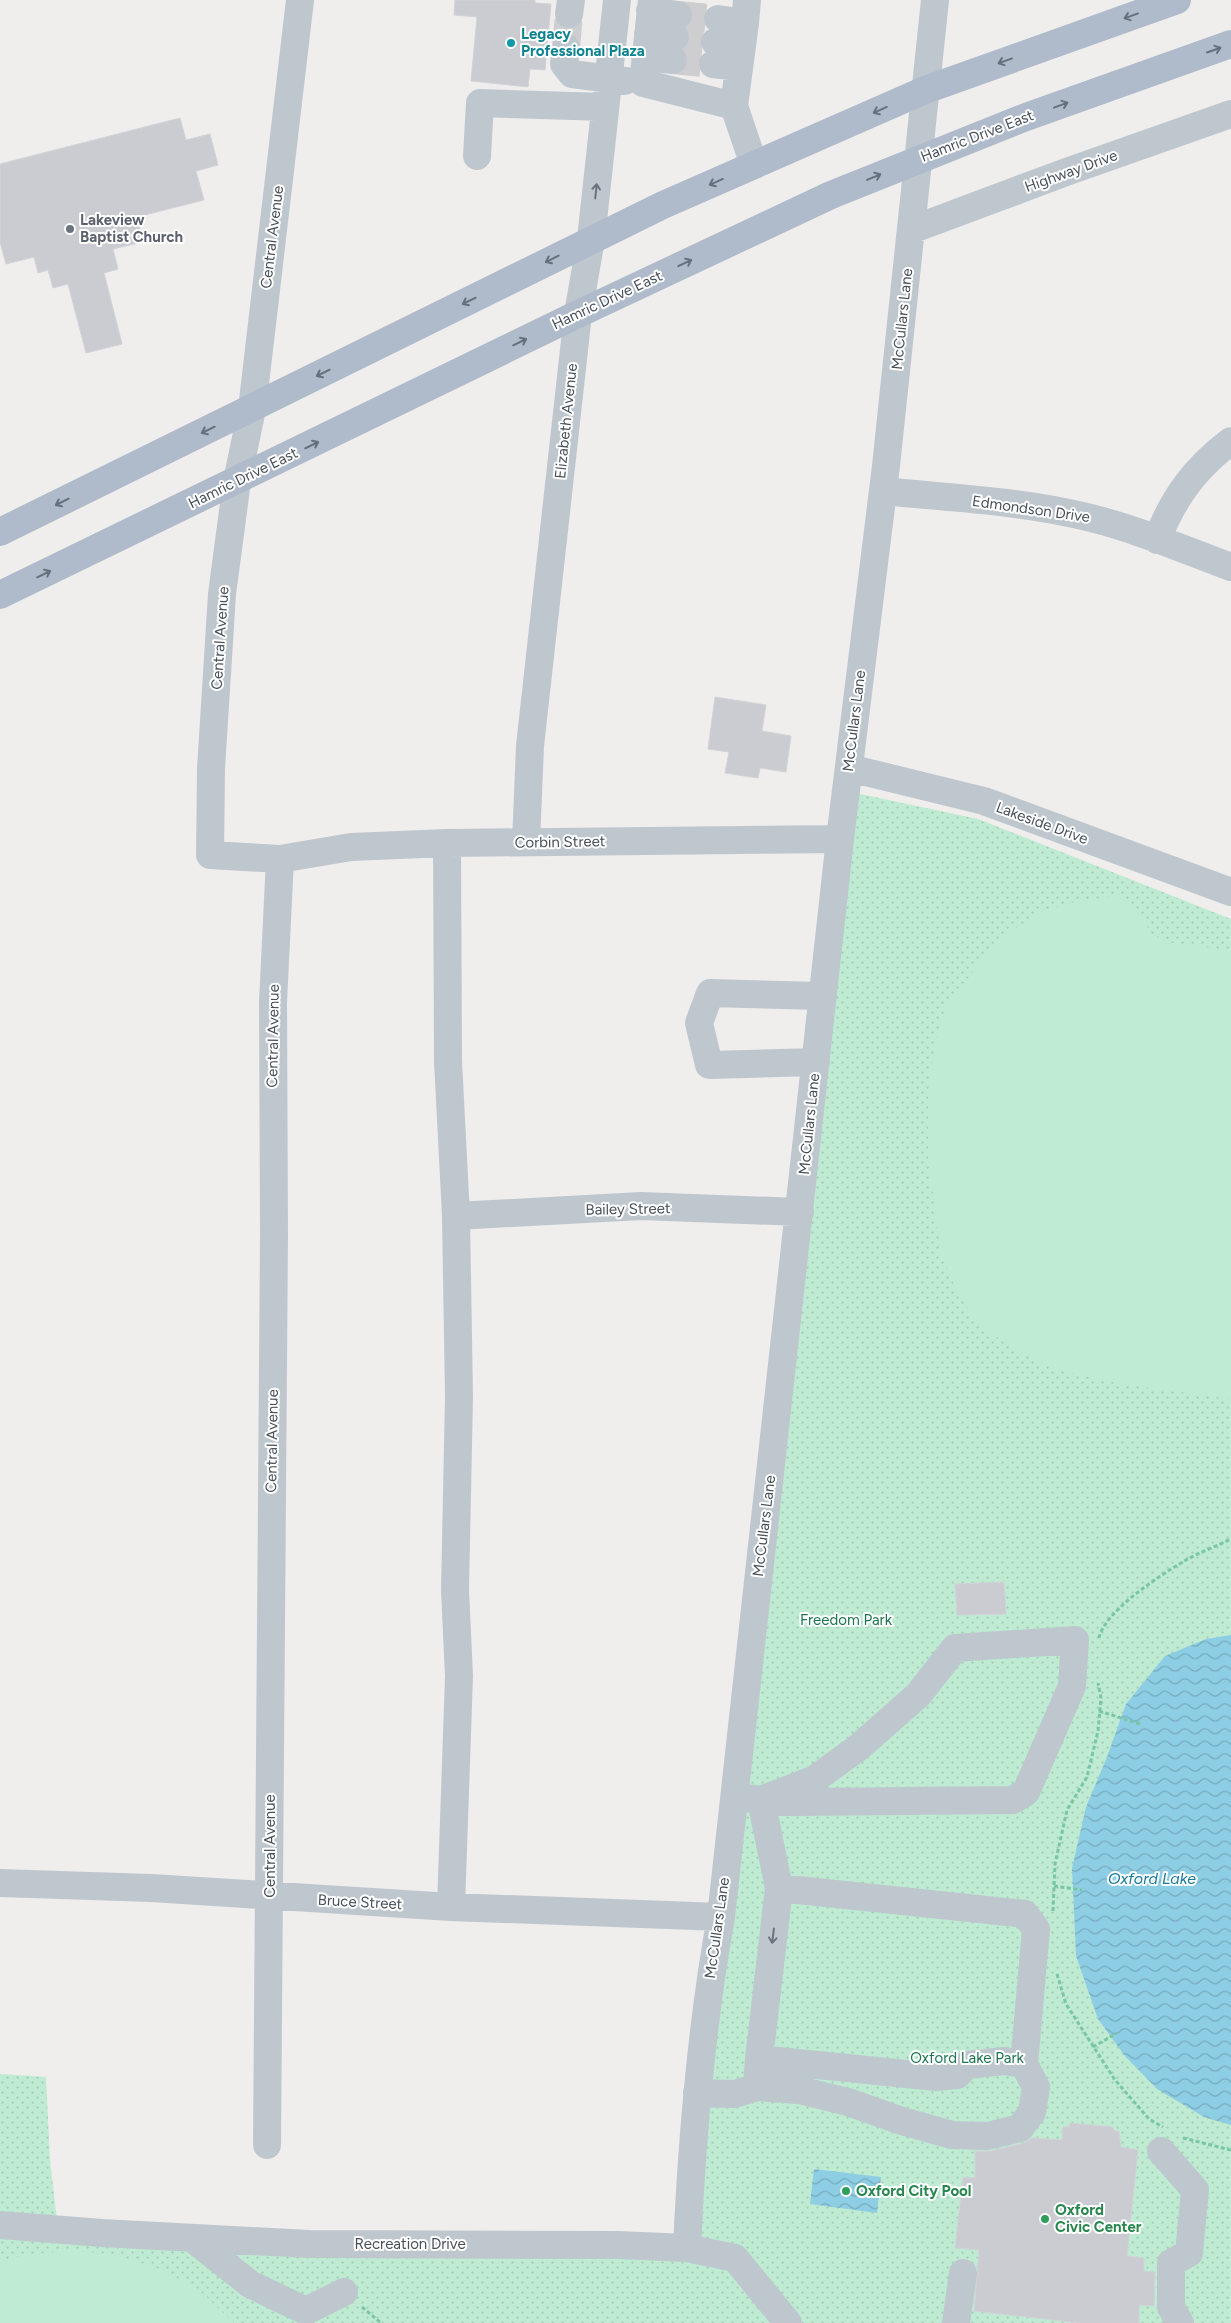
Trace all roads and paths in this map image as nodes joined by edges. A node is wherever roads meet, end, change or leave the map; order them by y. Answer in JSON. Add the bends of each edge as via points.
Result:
{"nodes":[{"id":1,"x":300,"y":0,"type":"edge"},
{"id":2,"x":617,"y":0,"type":"edge"},
{"id":3,"x":935,"y":0,"type":"edge"},
{"id":4,"x":1177,"y":0,"type":"edge"},
{"id":5,"x":648,"y":37,"type":"edge"},
{"id":6,"x":731,"y":37,"type":"edge"},
{"id":7,"x":1231,"y":44,"type":"edge"},
{"id":8,"x":566,"y":48,"type":"tunnel mouth"},
{"id":9,"x":608,"y":79,"type":"junction"},
{"id":10,"x":925,"y":90,"type":"junction"},
{"id":11,"x":734,"y":106,"type":"junction"},
{"id":12,"x":606,"y":107,"type":"junction"},
{"id":13,"x":1231,"y":114,"type":"edge"},
{"id":14,"x":477,"y":156,"type":"dead end"},
{"id":15,"x":917,"y":159,"type":"junction"},
{"id":16,"x":754,"y":166,"type":"junction"},
{"id":17,"x":911,"y":230,"type":"junction"},
{"id":18,"x":591,"y":239,"type":"junction"},
{"id":19,"x":578,"y":314,"type":"junction"},
{"id":20,"x":252,"y":409,"type":"junction"},
{"id":21,"x":1231,"y":441,"type":"edge"},
{"id":22,"x":236,"y":482,"type":"junction"},
{"id":23,"x":883,"y":491,"type":"junction"},
{"id":24,"x":0,"y":532,"type":"edge"},
{"id":25,"x":1157,"y":540,"type":"junction"},
{"id":26,"x":1231,"y":567,"type":"edge"},
{"id":27,"x":0,"y":595,"type":"edge"},
{"id":28,"x":849,"y":768,"type":"junction"},
{"id":29,"x":840,"y":840,"type":"junction"},
{"id":30,"x":526,"y":842,"type":"junction"},
{"id":31,"x":448,"y":843,"type":"junction"},
{"id":32,"x":280,"y":859,"type":"junction"},
{"id":33,"x":1231,"y":892,"type":"edge"},
{"id":34,"x":823,"y":996,"type":"junction"},
{"id":35,"x":816,"y":1062,"type":"junction"},
{"id":36,"x":800,"y":1212,"type":"junction"},
{"id":37,"x":456,"y":1216,"type":"junction"},
{"id":38,"x":1231,"y":1540,"type":"edge"},
{"id":39,"x":1098,"y":1642,"type":"dead end"},
{"id":40,"x":1097,"y":1681,"type":"dead end"},
{"id":41,"x":1100,"y":1711,"type":"junction"},
{"id":42,"x":1140,"y":1724,"type":"dead end"},
{"id":43,"x":733,"y":1797,"type":"junction"},
{"id":44,"x":761,"y":1800,"type":"junction"},
{"id":45,"x":0,"y":1883,"type":"edge"},
{"id":46,"x":1054,"y":1886,"type":"junction"},
{"id":47,"x":779,"y":1888,"type":"junction"},
{"id":48,"x":1082,"y":1890,"type":"dead end"},
{"id":49,"x":270,"y":1896,"type":"junction"},
{"id":50,"x":451,"y":1907,"type":"junction"},
{"id":51,"x":721,"y":1918,"type":"junction"},
{"id":52,"x":1053,"y":1921,"type":"dead end"},
{"id":53,"x":1055,"y":1965,"type":"dead end"},
{"id":54,"x":1117,"y":2032,"type":"dead end"},
{"id":55,"x":1093,"y":2047,"type":"junction"},
{"id":56,"x":760,"y":2059,"type":"junction"},
{"id":57,"x":1024,"y":2064,"type":"junction"},
{"id":58,"x":757,"y":2087,"type":"junction"},
{"id":59,"x":698,"y":2093,"type":"junction"},
{"id":60,"x":1169,"y":2138,"type":"junction"},
{"id":61,"x":267,"y":2144,"type":"dead end"},
{"id":62,"x":1231,"y":2150,"type":"edge"},
{"id":63,"x":0,"y":2225,"type":"edge"},
{"id":64,"x":192,"y":2238,"type":"junction"},
{"id":65,"x":687,"y":2248,"type":"junction"},
{"id":66,"x":963,"y":2273,"type":"dead end"},
{"id":67,"x":344,"y":2292,"type":"dead end"},
{"id":68,"x":788,"y":2323,"type":"edge"},
{"id":69,"x":956,"y":2323,"type":"edge"},
{"id":70,"x":1180,"y":2323,"type":"edge"}],
"edges":[{"from":1,"to":20,"type":"street","name":"Central Avenue"},
{"from":2,"to":9,"type":"street","name":"Elizabeth Avenue"},
{"from":3,"to":10,"type":"street","name":"McCullars Lane"},
{"from":4,"to":10,"type":"main road","one_way":true},
{"from":5,"to":5,"type":"street","via":[[675,37]]},
{"from":5,"to":9,"type":"street"},
{"from":5,"to":11,"type":"street"},
{"from":6,"to":11,"type":"street"},
{"from":15,"to":7,"type":"main road","name":"Hamric Drive East","one_way":true},
{"from":8,"to":9,"type":"street","via":[[564,64],[572,74]]},
{"from":9,"to":12,"type":"street","name":"Elizabeth Avenue"},
{"from":10,"to":15,"type":"street","name":"McCullars Lane"},
{"from":10,"to":16,"type":"main road","one_way":true},
{"from":11,"to":16,"type":"street"},
{"from":12,"to":14,"type":"street","via":[[480,103]]},
{"from":18,"to":12,"type":"street","name":"Elizabeth Avenue","one_way":true},
{"from":13,"to":17,"type":"street","name":"Highway Drive"},
{"from":15,"to":17,"type":"street","name":"McCullars Lane"},
{"from":19,"to":15,"type":"main road","name":"Hamric Drive East","one_way":true,"via":[[831,195]]},
{"from":16,"to":18,"type":"main road","one_way":true},
{"from":17,"to":23,"type":"street","name":"McCullars Lane"},
{"from":18,"to":19,"type":"street","name":"Elizabeth Avenue"},
{"from":18,"to":20,"type":"main road","one_way":true},
{"from":22,"to":19,"type":"main road","name":"Hamric Drive East","one_way":true},
{"from":19,"to":30,"type":"street","name":"Elizabeth Avenue","via":[[530,746]]},
{"from":20,"to":22,"type":"street","name":"Central Avenue"},
{"from":20,"to":24,"type":"main road","one_way":true},
{"from":21,"to":25,"type":"street","via":[[1188,480],[1175,499]]},
{"from":27,"to":22,"type":"main road","name":"Hamric Drive East","one_way":true},
{"from":22,"to":32,"type":"street","name":"Central Avenue","via":[[222,594],[210,769],[210,855]]},
{"from":23,"to":25,"type":"street","name":"Edmondson Drive","via":[[1065,512]]},
{"from":23,"to":28,"type":"street","name":"McCullars Lane"},
{"from":25,"to":26,"type":"street","name":"Edmondson Drive"},
{"from":28,"to":29,"type":"street","name":"McCullars Lane"},
{"from":28,"to":33,"type":"street","name":"Lakeside Drive","via":[[984,801]]},
{"from":29,"to":30,"type":"street","name":"Corbin Street"},
{"from":29,"to":34,"type":"street","name":"McCullars Lane"},
{"from":30,"to":31,"type":"street","name":"Corbin Street"},
{"from":31,"to":32,"type":"street","name":"Corbin Street","via":[[351,847]]},
{"from":31,"to":37,"type":"street","via":[[448,1061]]},
{"from":32,"to":49,"type":"street","name":"Central Avenue","via":[[273,1002]]},
{"from":34,"to":35,"type":"street","name":"McCullars Lane"},
{"from":34,"to":35,"type":"street","via":[[710,993],[699,1023],[709,1065]]},
{"from":35,"to":36,"type":"street","name":"McCullars Lane"},
{"from":36,"to":37,"type":"street","name":"Bailey Street","via":[[640,1206]]},
{"from":36,"to":43,"type":"street","name":"McCullars Lane"},
{"from":37,"to":50,"type":"street","via":[[455,1590],[459,1676]]},
{"from":38,"to":39,"type":"path","via":[[1183,1562],[1149,1584],[1110,1619]]},
{"from":40,"to":41,"type":"path"},
{"from":41,"to":42,"type":"path"},
{"from":41,"to":46,"type":"path","via":[[1087,1777],[1067,1810],[1055,1864]]},
{"from":43,"to":44,"type":"street"},
{"from":43,"to":51,"type":"street","name":"McCullars Lane"},
{"from":44,"to":44,"type":"street","via":[[1013,1800],[1026,1792],[1072,1686],[1075,1640],[955,1648],[918,1695],[858,1747],[815,1779]]},
{"from":44,"to":47,"type":"street"},
{"from":45,"to":49,"type":"street","name":"Bruce Street"},
{"from":46,"to":48,"type":"path"},
{"from":46,"to":52,"type":"path"},
{"from":47,"to":56,"type":"street","one_way":true},
{"from":47,"to":57,"type":"street","via":[[1025,1914],[1036,1929]]},
{"from":49,"to":50,"type":"street","name":"Bruce Street"},
{"from":49,"to":61,"type":"street","name":"Central Avenue"},
{"from":50,"to":51,"type":"street","name":"Bruce Street"},
{"from":51,"to":59,"type":"street","name":"McCullars Lane","via":[[710,1978]]},
{"from":53,"to":55,"type":"path","via":[[1066,2004]]},
{"from":54,"to":55,"type":"path"},
{"from":55,"to":60,"type":"path","via":[[1115,2080]]},
{"from":56,"to":57,"type":"street","via":[[936,2077],[957,2075],[967,2065],[1004,2061]]},
{"from":56,"to":58,"type":"street"},
{"from":57,"to":58,"type":"street","via":[[1036,2087],[1032,2112],[1020,2128],[986,2136],[952,2135],[848,2102],[799,2090]]},
{"from":58,"to":59,"type":"street","via":[[734,2094]]},
{"from":59,"to":65,"type":"street","name":"McCullars Lane"},
{"from":60,"to":62,"type":"path"},
{"from":60,"to":70,"type":"street","via":[[1195,2190],[1190,2254],[1171,2263],[1171,2307]]},
{"from":63,"to":64,"type":"street","name":"Recreation Drive"},
{"from":64,"to":65,"type":"street","name":"Recreation Drive","via":[[309,2244]]},
{"from":64,"to":67,"type":"street","via":[[250,2284],[306,2311]]},
{"from":65,"to":68,"type":"street","name":"Recreation Drive","via":[[734,2258]]},
{"from":66,"to":69,"type":"street"}]}
